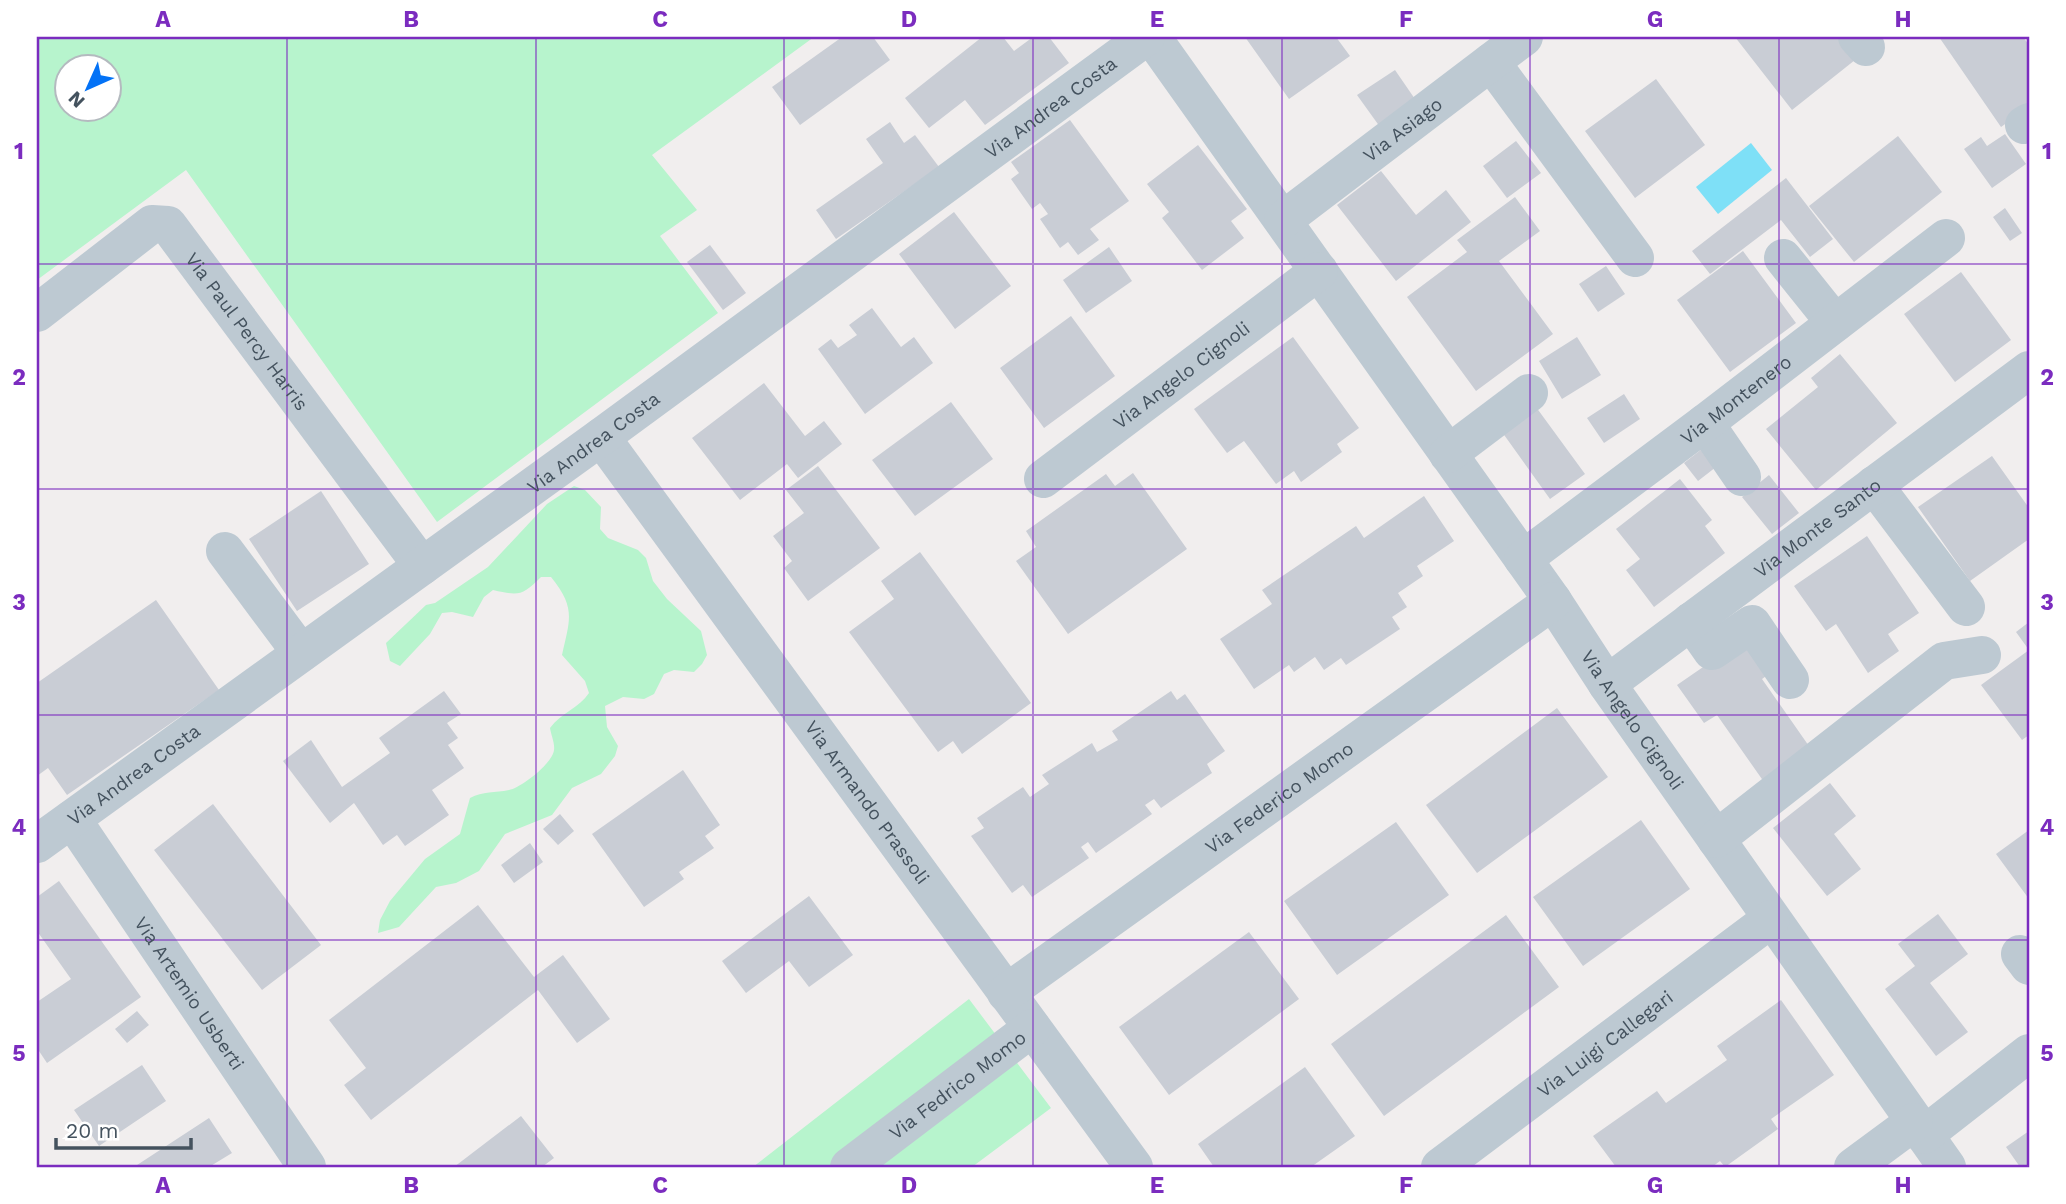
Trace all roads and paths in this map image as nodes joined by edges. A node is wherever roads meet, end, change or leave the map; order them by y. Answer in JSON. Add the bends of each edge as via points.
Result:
{"nodes":[{"id":1,"x":1146,"y":37,"type":"edge"},
{"id":2,"x":1153,"y":37,"type":"edge"},
{"id":3,"x":1524,"y":37,"type":"edge"},
{"id":4,"x":1491,"y":62,"type":"junction"},
{"id":5,"x":1283,"y":220,"type":"junction"},
{"id":6,"x":1946,"y":238,"type":"dead end"},
{"id":7,"x":1635,"y":258,"type":"dead end"},
{"id":8,"x":1783,"y":258,"type":"dead end"},
{"id":9,"x":1319,"y":271,"type":"junction"},
{"id":10,"x":37,"y":313,"type":"edge"},
{"id":11,"x":1835,"y":323,"type":"junction"},
{"id":12,"x":2024,"y":387,"type":"edge"},
{"id":13,"x":1528,"y":393,"type":"dead end"},
{"id":14,"x":1705,"y":423,"type":"junction"},
{"id":15,"x":601,"y":437,"type":"junction"},
{"id":16,"x":1448,"y":454,"type":"junction"},
{"id":17,"x":1742,"y":477,"type":"dead end"},
{"id":18,"x":1044,"y":480,"type":"dead end"},
{"id":19,"x":1874,"y":485,"type":"junction"},
{"id":20,"x":225,"y":551,"type":"dead end"},
{"id":21,"x":1523,"y":559,"type":"junction"},
{"id":22,"x":422,"y":566,"type":"junction"},
{"id":23,"x":1553,"y":601,"type":"junction"},
{"id":24,"x":1966,"y":607,"type":"dead end"},
{"id":25,"x":1691,"y":621,"type":"junction"},
{"id":26,"x":301,"y":653,"type":"junction"},
{"id":27,"x":1982,"y":655,"type":"dead end"},
{"id":28,"x":1790,"y":680,"type":"dead end"},
{"id":29,"x":1607,"y":684,"type":"junction"},
{"id":30,"x":72,"y":819,"type":"junction"},
{"id":31,"x":1716,"y":839,"type":"junction"},
{"id":32,"x":37,"y":844,"type":"edge"},
{"id":33,"x":1771,"y":919,"type":"junction"},
{"id":34,"x":1006,"y":993,"type":"junction"},
{"id":35,"x":1032,"y":1028,"type":"junction"},
{"id":36,"x":2029,"y":1053,"type":"edge"},
{"id":37,"x":1919,"y":1128,"type":"junction"},
{"id":38,"x":307,"y":1167,"type":"edge"},
{"id":39,"x":849,"y":1167,"type":"edge"},
{"id":40,"x":1134,"y":1167,"type":"edge"},
{"id":41,"x":1440,"y":1167,"type":"edge"},
{"id":42,"x":1853,"y":1167,"type":"edge"},
{"id":43,"x":1947,"y":1167,"type":"edge"}],
"edges":[{"from":1,"to":15,"type":"street","name":"Via Andrea Costa"},
{"from":2,"to":5,"type":"street","name":"Via Angelo Cignoli"},
{"from":3,"to":4,"type":"street","name":"Via Asiago"},
{"from":4,"to":5,"type":"street","name":"Via Asiago"},
{"from":4,"to":7,"type":"street"},
{"from":5,"to":9,"type":"street","name":"Via Angelo Cignoli"},
{"from":6,"to":11,"type":"street","name":"Via Montenero"},
{"from":8,"to":11,"type":"street"},
{"from":9,"to":16,"type":"street","name":"Via Angelo Cignoli"},
{"from":9,"to":18,"type":"street","name":"Via Angelo Cignoli"},
{"from":10,"to":22,"type":"street","name":"Via Paul Percy Harris","via":[[152,224],[168,225]]},
{"from":11,"to":14,"type":"street","name":"Via Montenero"},
{"from":12,"to":19,"type":"street","name":"Via Monte Santo"},
{"from":13,"to":16,"type":"street"},
{"from":14,"to":17,"type":"street"},
{"from":14,"to":21,"type":"street","name":"Via Montenero"},
{"from":15,"to":22,"type":"street","name":"Via Andrea Costa"},
{"from":15,"to":34,"type":"street","name":"Via Armando Prassoli"},
{"from":16,"to":21,"type":"street","name":"Via Angelo Cignoli"},
{"from":19,"to":24,"type":"street"},
{"from":19,"to":25,"type":"street","name":"Via Monte Santo"},
{"from":20,"to":26,"type":"street"},
{"from":21,"to":23,"type":"street","name":"Via Angelo Cignoli"},
{"from":22,"to":26,"type":"street","name":"Via Andrea Costa"},
{"from":23,"to":29,"type":"street","name":"Via Angelo Cignoli"},
{"from":23,"to":34,"type":"street","name":"Via Federico Momo"},
{"from":25,"to":28,"type":"street","via":[[1712,651],[1752,624]]},
{"from":25,"to":29,"type":"street","name":"Via Monte Santo"},
{"from":26,"to":30,"type":"street","name":"Via Andrea Costa"},
{"from":27,"to":31,"type":"street","via":[[1944,661]]},
{"from":29,"to":31,"type":"street","name":"Via Angelo Cignoli"},
{"from":30,"to":32,"type":"street","name":"Via Andrea Costa"},
{"from":30,"to":38,"type":"street","name":"Via Artemio Usberti"},
{"from":31,"to":33,"type":"street","name":"Via Angelo Cignoli"},
{"from":33,"to":37,"type":"street","name":"Via Angelo Cignoli"},
{"from":33,"to":41,"type":"street","name":"Via Luigi Callegari"},
{"from":34,"to":35,"type":"street","name":"Via Armando Prassoli"},
{"from":35,"to":39,"type":"street","name":"Via Fedrico Momo"},
{"from":35,"to":40,"type":"street","name":"Via Armando Prassoli"},
{"from":36,"to":37,"type":"street"},
{"from":37,"to":42,"type":"street"},
{"from":37,"to":43,"type":"street","name":"Via Angelo Cignoli"}]}
